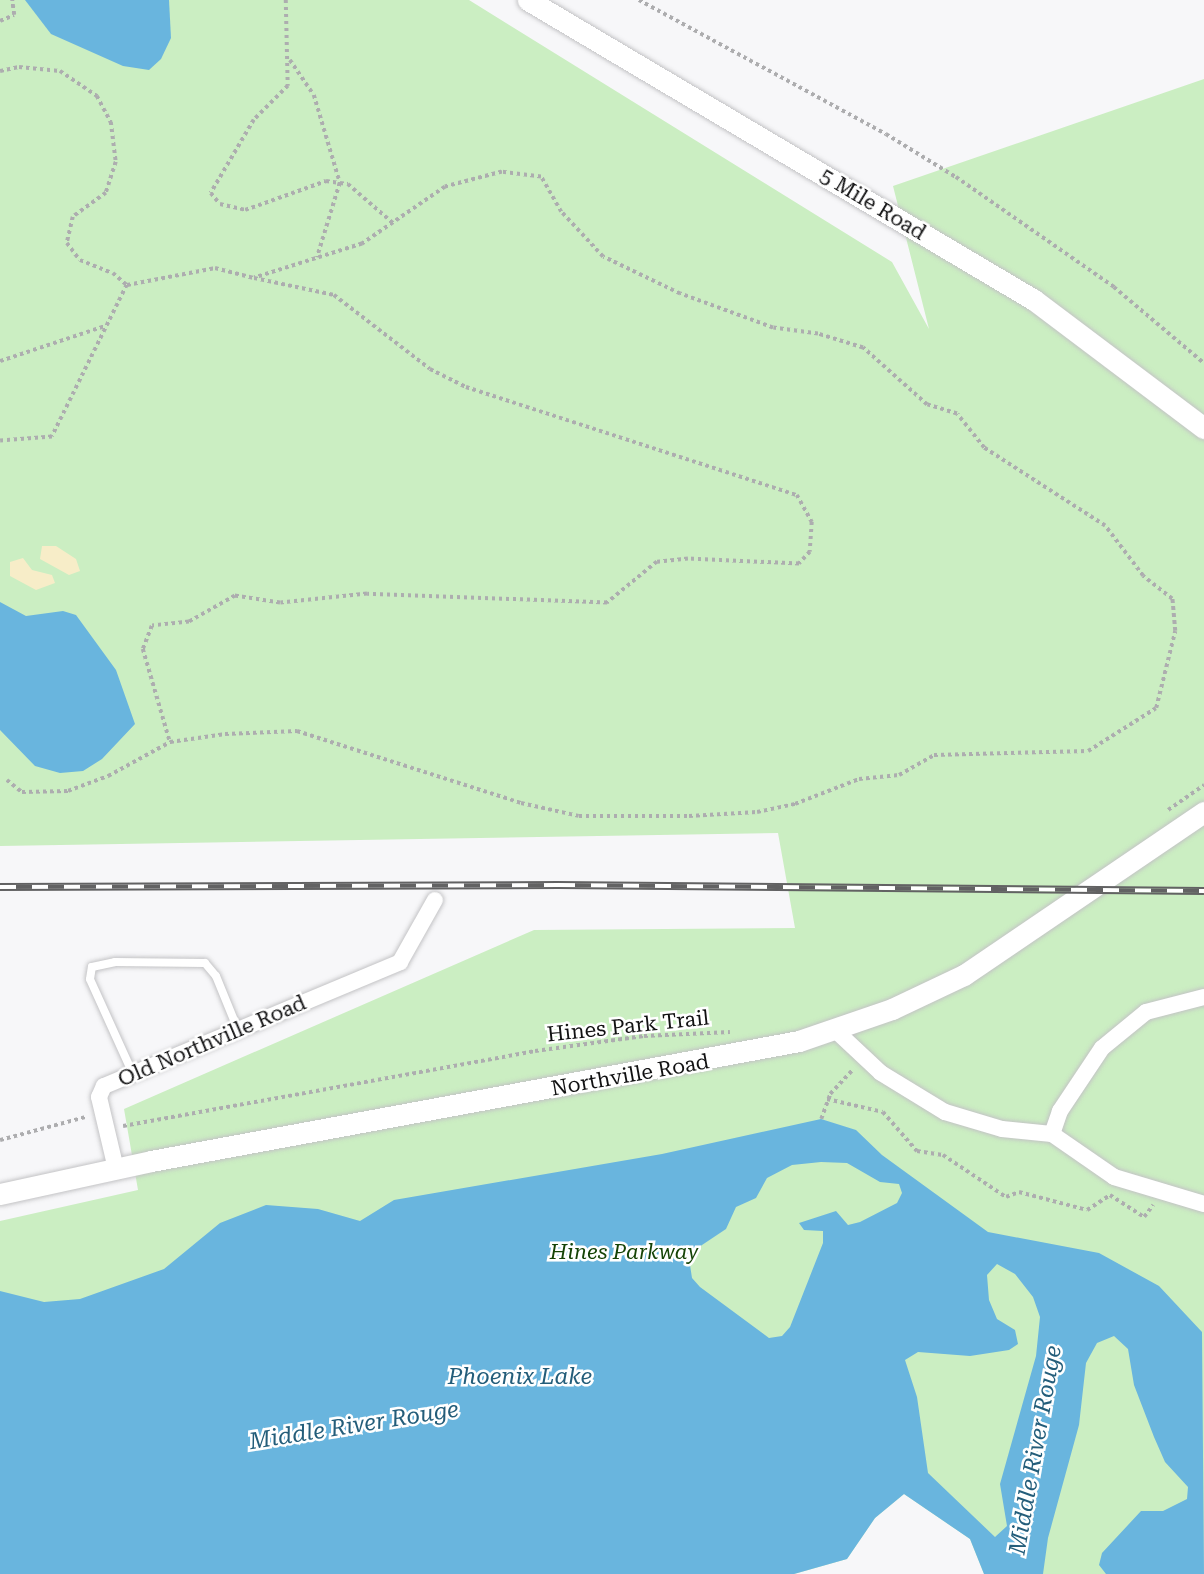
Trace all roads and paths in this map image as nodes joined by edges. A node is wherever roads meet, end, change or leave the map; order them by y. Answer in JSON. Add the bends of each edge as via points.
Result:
{"nodes":[{"id":1,"x":12,"y":0,"type":"edge"},
{"id":2,"x":286,"y":0,"type":"edge"},
{"id":3,"x":528,"y":0,"type":"edge"},
{"id":4,"x":639,"y":0,"type":"edge"},
{"id":5,"x":0,"y":20,"type":"edge"},
{"id":6,"x":289,"y":58,"type":"junction"},
{"id":7,"x":0,"y":71,"type":"edge"},
{"id":8,"x":340,"y":183,"type":"junction"},
{"id":9,"x":393,"y":223,"type":"junction"},
{"id":10,"x":317,"y":258,"type":"junction"},
{"id":11,"x":254,"y":278,"type":"junction"},
{"id":12,"x":127,"y":285,"type":"junction"},
{"id":13,"x":106,"y":326,"type":"junction"},
{"id":14,"x":0,"y":361,"type":"edge"},
{"id":15,"x":1204,"y":363,"type":"edge"},
{"id":16,"x":1204,"y":428,"type":"edge"},
{"id":17,"x":0,"y":441,"type":"edge"},
{"id":18,"x":170,"y":742,"type":"junction"},
{"id":19,"x":7,"y":780,"type":"dead end"},
{"id":20,"x":1204,"y":785,"type":"edge"},
{"id":21,"x":1204,"y":812,"type":"edge"},
{"id":22,"x":1164,"y":813,"type":"dead end"},
{"id":23,"x":435,"y":900,"type":"dead end"},
{"id":24,"x":1204,"y":997,"type":"edge"},
{"id":25,"x":238,"y":1030,"type":"junction"},
{"id":26,"x":834,"y":1030,"type":"junction"},
{"id":27,"x":733,"y":1032,"type":"dead end"},
{"id":28,"x":865,"y":1058,"type":"junction"},
{"id":29,"x":133,"y":1074,"type":"junction"},
{"id":30,"x":827,"y":1098,"type":"junction"},
{"id":31,"x":821,"y":1119,"type":"dead end"},
{"id":32,"x":107,"y":1124,"type":"junction"},
{"id":33,"x":1052,"y":1134,"type":"junction"},
{"id":34,"x":0,"y":1140,"type":"edge"},
{"id":35,"x":116,"y":1169,"type":"junction"},
{"id":36,"x":1158,"y":1193,"type":"junction"},
{"id":37,"x":0,"y":1194,"type":"edge"},
{"id":38,"x":1204,"y":1204,"type":"edge"}],
"edges":[{"from":1,"to":5,"type":"path","via":[[14,15]]},
{"from":2,"to":6,"type":"path"},
{"from":3,"to":16,"type":"street","name":"5 Mile Road","via":[[1034,300]]},
{"from":4,"to":15,"type":"path","via":[[956,177],[1114,287]]},
{"from":6,"to":8,"type":"path","via":[[314,95]]},
{"from":6,"to":8,"type":"path","via":[[288,86],[254,120],[211,193],[220,204],[246,209],[326,181]]},
{"from":7,"to":12,"type":"path","via":[[19,67],[60,71],[97,96],[111,122],[116,162],[106,193],[74,217],[67,243],[80,260],[113,273]]},
{"from":8,"to":9,"type":"path","via":[[348,184]]},
{"from":8,"to":10,"type":"path"},
{"from":9,"to":10,"type":"path","via":[[362,244]]},
{"from":9,"to":18,"type":"path","via":[[445,187],[502,172],[541,177],[561,212],[603,257],[680,294],[773,328],[818,334],[863,348],[927,405],[957,414],[984,448],[1105,526],[1143,576],[1171,599],[1175,631],[1156,708],[1088,751],[934,755],[900,775],[859,779],[795,804],[757,812],[689,816],[579,817],[296,731]]},
{"from":10,"to":11,"type":"path"},
{"from":11,"to":12,"type":"path","via":[[215,268]]},
{"from":11,"to":18,"type":"path","via":[[334,295],[430,369],[466,387],[797,495],[812,522],[810,552],[799,564],[657,562],[607,603],[367,594],[280,603],[235,596],[189,622],[152,626],[143,649]]},
{"from":12,"to":13,"type":"path"},
{"from":13,"to":14,"type":"path"},
{"from":13,"to":17,"type":"path","via":[[52,437]]},
{"from":18,"to":19,"type":"path","via":[[108,776],[68,791],[22,792]]},
{"from":20,"to":22,"type":"path"},
{"from":21,"to":26,"type":"street","name":"Northville Road","via":[[964,975]]},
{"from":23,"to":25,"type":"street","name":"Old Northville Road","via":[[400,962]]},
{"from":24,"to":33,"type":"street","via":[[1146,1012],[1102,1048],[1060,1111]]},
{"from":25,"to":29,"type":"street","name":"Old Northville Road"},
{"from":25,"to":29,"type":"lane","via":[[216,976],[205,963],[115,962],[92,968],[90,979]]},
{"from":26,"to":28,"type":"street"},
{"from":26,"to":35,"type":"street","name":"Northville Road","via":[[754,1053]]},
{"from":27,"to":32,"type":"path","name":"Hines Park Trail","via":[[644,1036],[534,1051],[161,1122],[128,1127]]},
{"from":28,"to":30,"type":"path"},
{"from":28,"to":33,"type":"street","via":[[945,1112],[1002,1129]]},
{"from":29,"to":32,"type":"street","name":"Old Northville Road","via":[[104,1086],[99,1097]]},
{"from":30,"to":31,"type":"path"},
{"from":30,"to":36,"type":"path","via":[[883,1112],[917,1151],[943,1155],[1006,1197],[1019,1192],[1087,1210],[1110,1195],[1144,1217]]},
{"from":32,"to":34,"type":"path","name":"Hines Park Trail","via":[[86,1116]]},
{"from":32,"to":35,"type":"street","name":"Old Northville Road"},
{"from":33,"to":36,"type":"street","via":[[1104,1172]]},
{"from":35,"to":37,"type":"street","name":"Northville Road"},
{"from":36,"to":38,"type":"street"}]}
